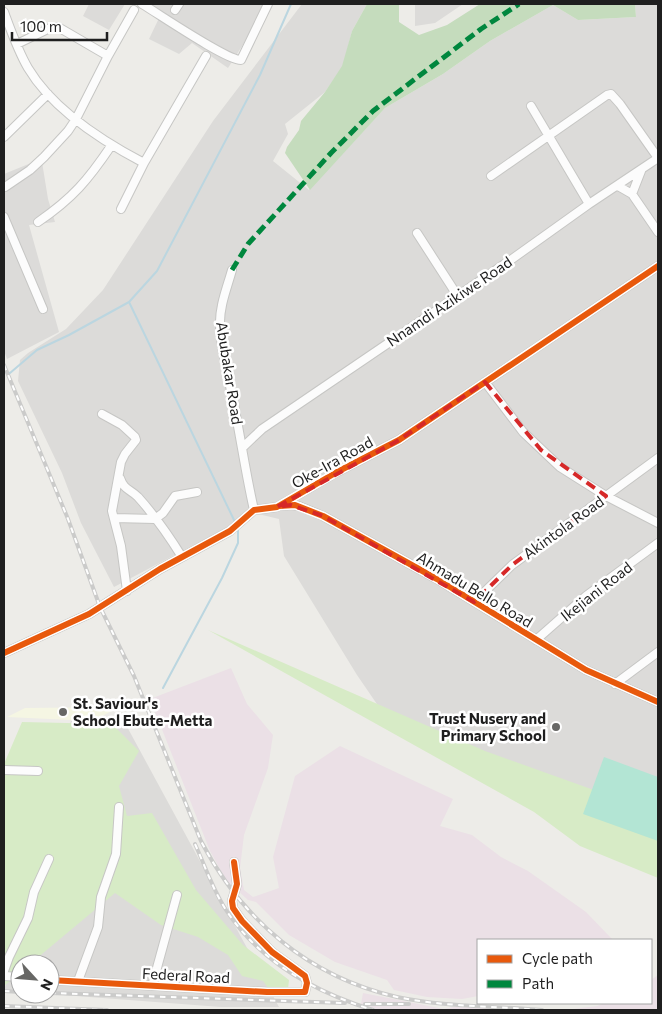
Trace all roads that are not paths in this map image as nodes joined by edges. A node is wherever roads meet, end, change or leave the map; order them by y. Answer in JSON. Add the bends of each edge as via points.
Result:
{"nodes":[{"id":1,"x":142,"y":4,"type":"edge"},
{"id":2,"x":268,"y":4,"type":"edge"},
{"id":3,"x":134,"y":10,"type":"dead end"},
{"id":4,"x":4,"y":12,"type":"edge"},
{"id":5,"x":17,"y":44,"type":"junction"},
{"id":6,"x":108,"y":56,"type":"junction"},
{"id":7,"x":206,"y":56,"type":"dead end"},
{"id":8,"x":48,"y":94,"type":"junction"},
{"id":9,"x":531,"y":106,"type":"dead end"},
{"id":10,"x":76,"y":120,"type":"junction"},
{"id":11,"x":548,"y":136,"type":"junction"},
{"id":12,"x":4,"y":137,"type":"edge"},
{"id":13,"x":111,"y":146,"type":"junction"},
{"id":14,"x":658,"y":158,"type":"edge"},
{"id":15,"x":144,"y":163,"type":"junction"},
{"id":16,"x":642,"y":170,"type":"junction"},
{"id":17,"x":491,"y":176,"type":"dead end"},
{"id":18,"x":618,"y":186,"type":"junction"},
{"id":19,"x":5,"y":187,"type":"dead end"},
{"id":20,"x":632,"y":194,"type":"junction"},
{"id":21,"x":589,"y":204,"type":"junction"},
{"id":22,"x":121,"y":209,"type":"dead end"},
{"id":23,"x":4,"y":217,"type":"edge"},
{"id":24,"x":38,"y":222,"type":"dead end"},
{"id":25,"x":658,"y":232,"type":"edge"},
{"id":26,"x":417,"y":233,"type":"dead end"},
{"id":27,"x":658,"y":266,"type":"edge"},
{"id":28,"x":232,"y":270,"type":"dead end"},
{"id":29,"x":457,"y":295,"type":"junction"},
{"id":30,"x":44,"y":309,"type":"dead end"},
{"id":31,"x":485,"y":382,"type":"junction"},
{"id":32,"x":102,"y":414,"type":"dead end"},
{"id":33,"x":242,"y":447,"type":"junction"},
{"id":34,"x":658,"y":458,"type":"edge"},
{"id":35,"x":119,"y":476,"type":"junction"},
{"id":36,"x":197,"y":492,"type":"dead end"},
{"id":37,"x":606,"y":496,"type":"junction"},
{"id":38,"x":277,"y":507,"type":"junction"},
{"id":39,"x":254,"y":510,"type":"junction"},
{"id":40,"x":114,"y":518,"type":"junction"},
{"id":41,"x":155,"y":519,"type":"junction"},
{"id":42,"x":658,"y":523,"type":"edge"},
{"id":43,"x":658,"y":543,"type":"edge"},
{"id":44,"x":182,"y":557,"type":"junction"},
{"id":45,"x":127,"y":591,"type":"junction"},
{"id":46,"x":474,"y":602,"type":"junction"},
{"id":47,"x":536,"y":640,"type":"junction"},
{"id":48,"x":658,"y":652,"type":"edge"},
{"id":49,"x":4,"y":653,"type":"edge"},
{"id":50,"x":615,"y":684,"type":"junction"},
{"id":51,"x":658,"y":702,"type":"edge"},
{"id":52,"x":4,"y":770,"type":"edge"},
{"id":53,"x":38,"y":772,"type":"dead end"},
{"id":54,"x":119,"y":807,"type":"dead end"},
{"id":55,"x":49,"y":859,"type":"dead end"},
{"id":56,"x":234,"y":862,"type":"dead end"},
{"id":57,"x":177,"y":895,"type":"dead end"},
{"id":58,"x":4,"y":970,"type":"edge"},
{"id":59,"x":60,"y":981,"type":"edge"},
{"id":60,"x":78,"y":982,"type":"junction"},
{"id":61,"x":152,"y":986,"type":"junction"}],
"edges":[{"from":1,"to":2,"type":"street","via":[[237,60],[243,58]]},
{"from":3,"to":6,"type":"street"},
{"from":4,"to":5,"type":"street"},
{"from":5,"to":6,"type":"street","via":[[58,27]]},
{"from":5,"to":8,"type":"street","via":[[28,68]]},
{"from":6,"to":10,"type":"street"},
{"from":7,"to":15,"type":"street"},
{"from":8,"to":10,"type":"street"},
{"from":8,"to":12,"type":"street"},
{"from":9,"to":11,"type":"street"},
{"from":10,"to":13,"type":"street"},
{"from":10,"to":19,"type":"street","via":[[44,157]]},
{"from":11,"to":14,"type":"street","via":[[613,94]]},
{"from":11,"to":17,"type":"street"},
{"from":11,"to":21,"type":"street"},
{"from":13,"to":15,"type":"street"},
{"from":13,"to":24,"type":"street","via":[[80,188]]},
{"from":14,"to":16,"type":"street","name":"Nnamdi Azikiwe Road"},
{"from":15,"to":22,"type":"street"},
{"from":16,"to":18,"type":"street","name":"Nnamdi Azikiwe Road"},
{"from":16,"to":20,"type":"street"},
{"from":18,"to":20,"type":"street"},
{"from":18,"to":21,"type":"street","name":"Nnamdi Azikiwe Road"},
{"from":20,"to":25,"type":"street"},
{"from":21,"to":29,"type":"street","name":"Nnamdi Azikiwe Road"},
{"from":23,"to":30,"type":"street"},
{"from":26,"to":29,"type":"street"},
{"from":27,"to":31,"type":"street","name":"Oke-Ira Road"},
{"from":28,"to":33,"type":"street","name":"Abubakar Road","via":[[220,326]]},
{"from":29,"to":33,"type":"street","name":"Nnamdi Azikiwe Road","via":[[262,429]]},
{"from":31,"to":37,"type":"street","via":[[541,450],[560,467]]},
{"from":31,"to":38,"type":"street","name":"Oke-Ira Road","via":[[399,440]]},
{"from":32,"to":35,"type":"street","via":[[122,425],[136,440],[121,462]]},
{"from":33,"to":39,"type":"street"},
{"from":34,"to":37,"type":"street","name":"Akintola Road"},
{"from":35,"to":40,"type":"street"},
{"from":35,"to":41,"type":"street","via":[[123,486],[136,495]]},
{"from":36,"to":41,"type":"street","via":[[176,496]]},
{"from":37,"to":42,"type":"street"},
{"from":37,"to":46,"type":"street","name":"Akintola Road","via":[[512,565]]},
{"from":38,"to":39,"type":"street","name":"Oke-Ira Road"},
{"from":38,"to":46,"type":"street","name":"Ahmadu Bello Road","via":[[295,505],[323,516]]},
{"from":39,"to":44,"type":"street","via":[[230,530]]},
{"from":40,"to":41,"type":"street"},
{"from":40,"to":45,"type":"street"},
{"from":41,"to":44,"type":"street"},
{"from":43,"to":47,"type":"street","name":"Ikejiani Road","via":[[586,596]]},
{"from":44,"to":45,"type":"street"},
{"from":45,"to":49,"type":"street","via":[[89,614]]},
{"from":46,"to":47,"type":"street","name":"Ahmadu Bello Road"},
{"from":47,"to":50,"type":"street","name":"Ahmadu Bello Road"},
{"from":48,"to":50,"type":"street"},
{"from":50,"to":51,"type":"street","name":"Ahmadu Bello Road"},
{"from":52,"to":53,"type":"street"},
{"from":54,"to":60,"type":"street","via":[[116,854],[101,897],[98,927]]},
{"from":55,"to":58,"type":"street","via":[[34,892],[28,918]]},
{"from":56,"to":61,"type":"street","name":"Federal Road","via":[[237,884],[233,908],[272,952],[305,976],[305,992]]},
{"from":57,"to":61,"type":"street"},
{"from":59,"to":60,"type":"street","name":"Federal Road"},
{"from":60,"to":61,"type":"street","name":"Federal Road"}]}
